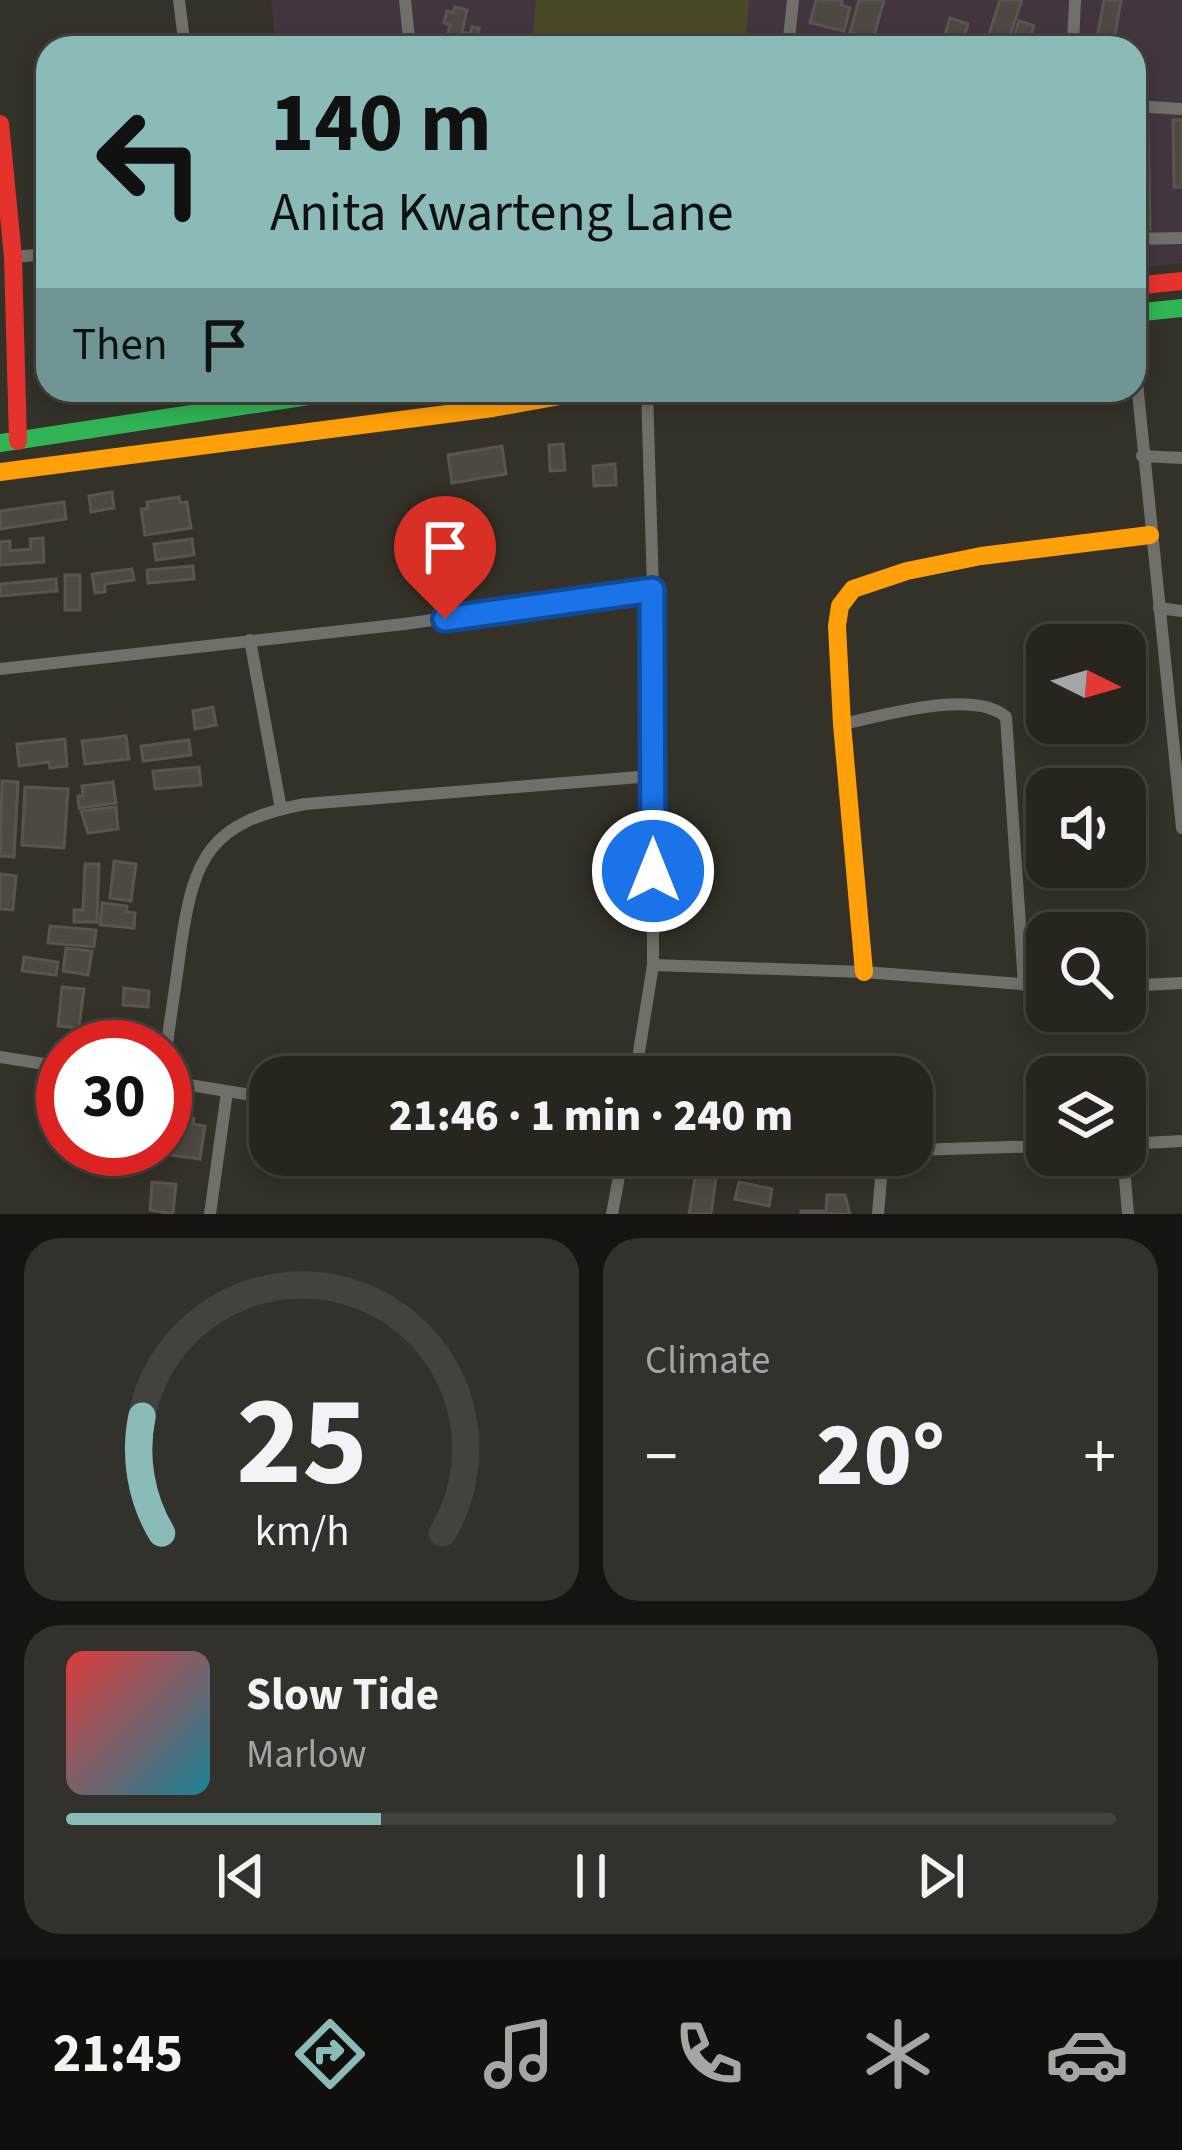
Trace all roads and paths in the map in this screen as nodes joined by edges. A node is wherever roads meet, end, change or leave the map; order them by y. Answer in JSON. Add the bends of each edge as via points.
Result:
{"nodes":[{"id":1,"x":179,"y":0,"type":"edge"},
{"id":2,"x":405,"y":0,"type":"edge"},
{"id":3,"x":793,"y":0,"type":"edge"},
{"id":4,"x":1076,"y":0,"type":"edge"},
{"id":5,"x":184,"y":36,"type":"edge"},
{"id":6,"x":409,"y":36,"type":"edge"},
{"id":7,"x":789,"y":36,"type":"edge"},
{"id":8,"x":1074,"y":36,"type":"edge"},
{"id":9,"x":1146,"y":107,"type":"edge"},
{"id":10,"x":1182,"y":109,"type":"edge"},
{"id":11,"x":0,"y":124,"type":"edge"},
{"id":12,"x":1182,"y":238,"type":"edge"},
{"id":13,"x":1146,"y":239,"type":"edge"},
{"id":14,"x":36,"y":255,"type":"edge"},
{"id":15,"x":13,"y":256,"type":"junction"},
{"id":16,"x":1182,"y":281,"type":"edge"},
{"id":17,"x":1146,"y":285,"type":"edge"},
{"id":18,"x":7,"y":305,"type":"edge"},
{"id":19,"x":1182,"y":308,"type":"edge"},
{"id":20,"x":1146,"y":312,"type":"edge"},
{"id":21,"x":214,"y":402,"type":"edge"},
{"id":22,"x":307,"y":402,"type":"edge"},
{"id":23,"x":526,"y":402,"type":"edge"},
{"id":24,"x":646,"y":402,"type":"edge"},
{"id":25,"x":1138,"y":402,"type":"edge"},
{"id":26,"x":310,"y":433,"type":"junction"},
{"id":27,"x":9,"y":442,"type":"edge"},
{"id":28,"x":1142,"y":456,"type":"junction"},
{"id":29,"x":1182,"y":458,"type":"edge"},
{"id":30,"x":0,"y":472,"type":"edge"},
{"id":31,"x":1150,"y":535,"type":"junction"},
{"id":32,"x":652,"y":590,"type":"junction"},
{"id":33,"x":1159,"y":608,"type":"junction"},
{"id":34,"x":1182,"y":611,"type":"edge"},
{"id":35,"x":250,"y":640,"type":"junction"},
{"id":36,"x":0,"y":669,"type":"edge"},
{"id":37,"x":842,"y":724,"type":"junction"},
{"id":38,"x":652,"y":776,"type":"junction"},
{"id":39,"x":281,"y":809,"type":"junction"},
{"id":40,"x":1182,"y":825,"type":"edge"},
{"id":41,"x":653,"y":965,"type":"junction"},
{"id":42,"x":864,"y":972,"type":"junction"},
{"id":43,"x":1182,"y":983,"type":"edge"},
{"id":44,"x":1024,"y":985,"type":"joint"},
{"id":45,"x":1146,"y":985,"type":"edge"},
{"id":46,"x":170,"y":1020,"type":"edge"},
{"id":47,"x":638,"y":1056,"type":"edge"},
{"id":48,"x":0,"y":1057,"type":"edge"},
{"id":49,"x":36,"y":1063,"type":"edge"},
{"id":50,"x":192,"y":1086,"type":"edge"},
{"id":51,"x":227,"y":1092,"type":"junction"},
{"id":52,"x":249,"y":1095,"type":"edge"},
{"id":53,"x":1182,"y":1141,"type":"edge"},
{"id":54,"x":1146,"y":1143,"type":"edge"},
{"id":55,"x":1026,"y":1147,"type":"edge"},
{"id":56,"x":933,"y":1149,"type":"edge"},
{"id":57,"x":619,"y":1176,"type":"edge"},
{"id":58,"x":881,"y":1176,"type":"edge"},
{"id":59,"x":1125,"y":1176,"type":"edge"},
{"id":60,"x":210,"y":1214,"type":"edge"},
{"id":61,"x":612,"y":1214,"type":"edge"},
{"id":62,"x":878,"y":1214,"type":"edge"},
{"id":63,"x":1128,"y":1214,"type":"edge"}],
"edges":[{"from":1,"to":5,"type":"street"},
{"from":2,"to":6,"type":"street"},
{"from":3,"to":7,"type":"street"},
{"from":4,"to":8,"type":"street"},
{"from":9,"to":10,"type":"street"},
{"from":11,"to":15,"type":"main road"},
{"from":12,"to":13,"type":"street"},
{"from":14,"to":15,"type":"street"},
{"from":15,"to":18,"type":"main road"},
{"from":16,"to":17,"type":"main road"},
{"from":18,"to":27,"type":"main road"},
{"from":19,"to":20,"type":"main road"},
{"from":21,"to":27,"type":"main road"},
{"from":22,"to":26,"type":"main road"},
{"from":23,"to":26,"type":"main road"},
{"from":24,"to":32,"type":"street"},
{"from":25,"to":28,"type":"street"},
{"from":26,"to":30,"type":"main road"},
{"from":28,"to":29,"type":"street"},
{"from":28,"to":31,"type":"street"},
{"from":31,"to":33,"type":"street"},
{"from":31,"to":37,"type":"main road","via":[[981,556],[853,589],[837,626]]},
{"from":32,"to":35,"type":"street"},
{"from":32,"to":38,"type":"street"},
{"from":33,"to":34,"type":"street"},
{"from":33,"to":40,"type":"street"},
{"from":35,"to":36,"type":"street"},
{"from":35,"to":39,"type":"street"},
{"from":37,"to":42,"type":"main road"},
{"from":37,"to":44,"type":"street","via":[[965,704],[1006,717]]},
{"from":38,"to":39,"type":"street"},
{"from":38,"to":41,"type":"street"},
{"from":39,"to":46,"type":"street","via":[[230,831],[206,854],[190,885]]},
{"from":41,"to":42,"type":"street"},
{"from":41,"to":47,"type":"street"},
{"from":42,"to":44,"type":"street"},
{"from":43,"to":45,"type":"street"},
{"from":48,"to":49,"type":"street"},
{"from":50,"to":51,"type":"street"},
{"from":51,"to":52,"type":"street"},
{"from":51,"to":60,"type":"street"},
{"from":53,"to":54,"type":"street"},
{"from":55,"to":56,"type":"street"},
{"from":57,"to":61,"type":"street"},
{"from":58,"to":62,"type":"street"},
{"from":59,"to":63,"type":"street"}]}
